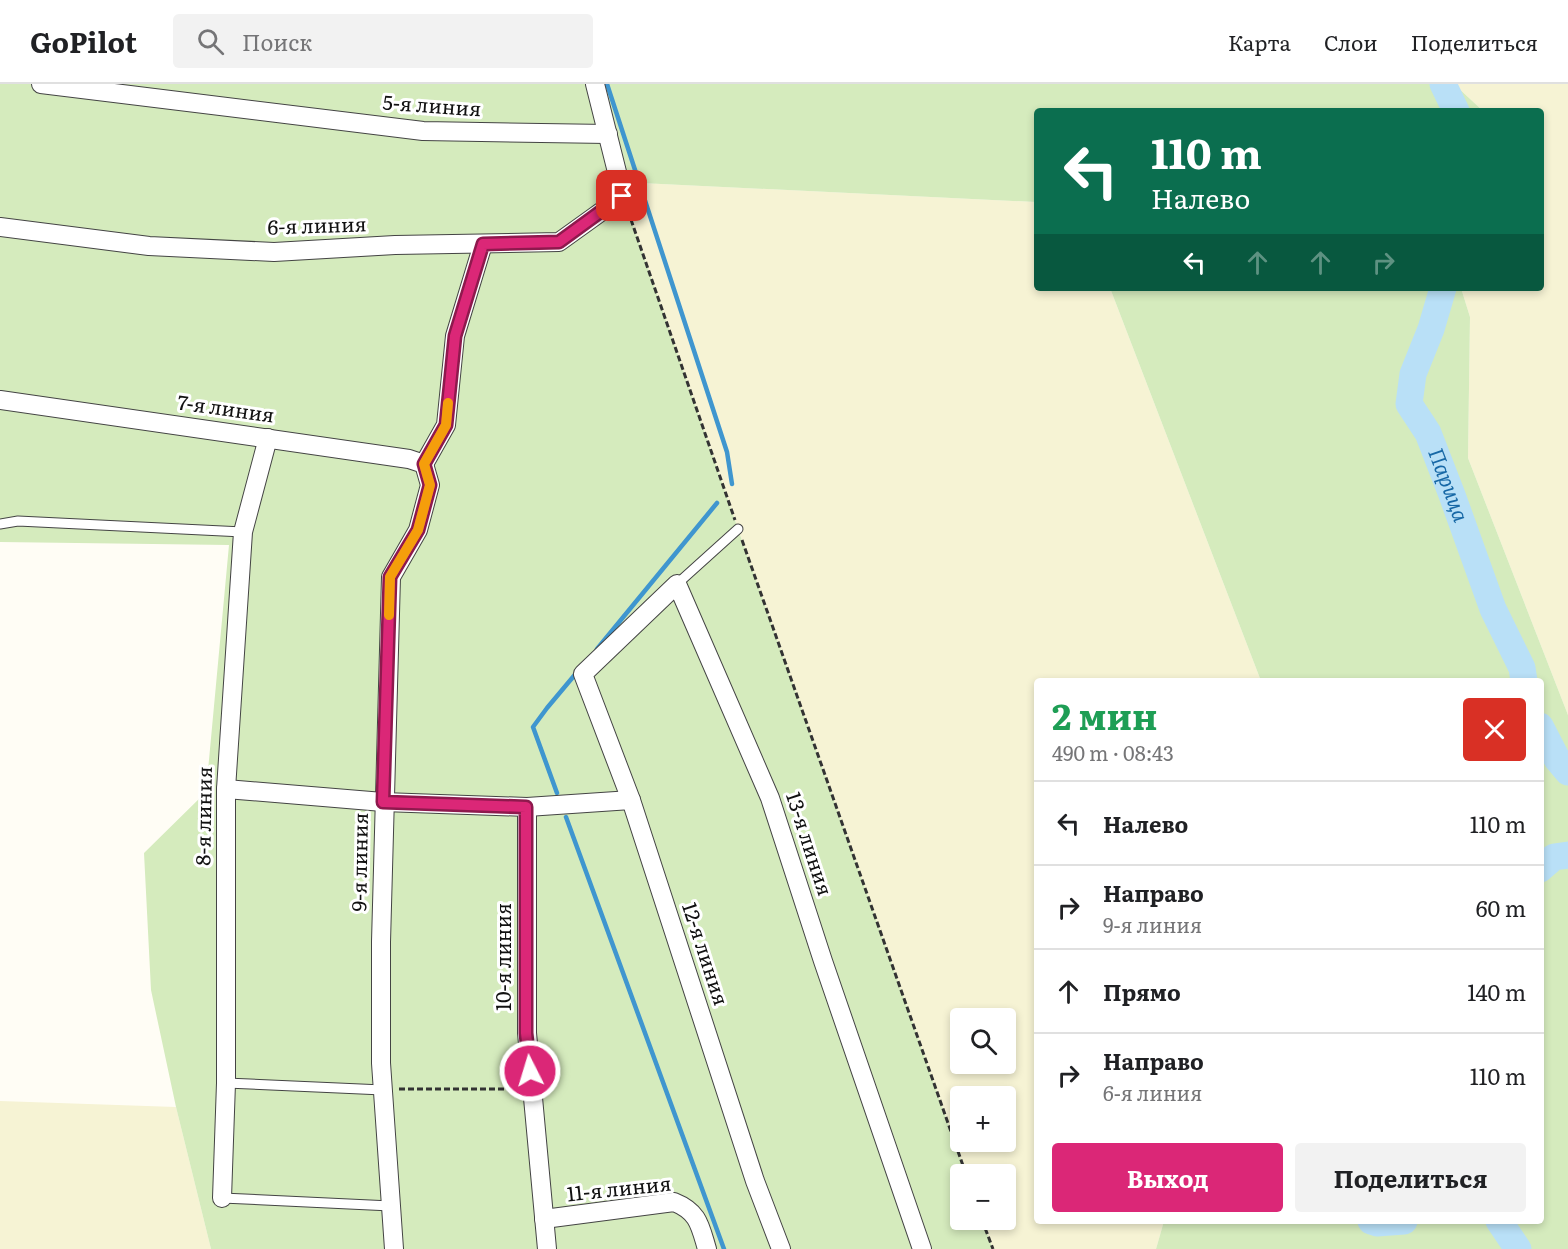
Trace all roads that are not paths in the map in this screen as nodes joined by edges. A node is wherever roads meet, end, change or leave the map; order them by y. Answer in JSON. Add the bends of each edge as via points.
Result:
{"nodes":[{"id":1,"x":41,"y":84,"type":"edge"},
{"id":2,"x":595,"y":84,"type":"edge"},
{"id":3,"x":608,"y":134,"type":"junction"},
{"id":4,"x":0,"y":227,"type":"edge"},
{"id":5,"x":483,"y":244,"type":"junction"},
{"id":6,"x":0,"y":400,"type":"edge"},
{"id":7,"x":268,"y":438,"type":"junction"},
{"id":8,"x":424,"y":464,"type":"junction"},
{"id":9,"x":0,"y":524,"type":"edge"},
{"id":10,"x":738,"y":529,"type":"road end"},
{"id":11,"x":243,"y":532,"type":"junction"},
{"id":12,"x":677,"y":584,"type":"junction"},
{"id":13,"x":225,"y":789,"type":"junction"},
{"id":14,"x":631,"y":800,"type":"junction"},
{"id":15,"x":383,"y":802,"type":"junction"},
{"id":16,"x":526,"y":807,"type":"junction"},
{"id":17,"x":226,"y":1083,"type":"junction"},
{"id":18,"x":383,"y":1090,"type":"junction"},
{"id":19,"x":222,"y":1198,"type":"joint"},
{"id":20,"x":390,"y":1206,"type":"junction"},
{"id":21,"x":544,"y":1219,"type":"junction"},
{"id":22,"x":394,"y":1249,"type":"edge"},
{"id":23,"x":547,"y":1249,"type":"edge"},
{"id":24,"x":707,"y":1249,"type":"edge"},
{"id":25,"x":781,"y":1249,"type":"edge"},
{"id":26,"x":922,"y":1249,"type":"edge"}],
"edges":[{"from":1,"to":3,"type":"street","name":"5-я линия","via":[[423,131]]},
{"from":2,"to":3,"type":"street"},
{"from":3,"to":5,"type":"street","name":"6-я линия","via":[[622,196],[559,242]]},
{"from":4,"to":5,"type":"street","name":"6-я линия","via":[[149,246],[274,252]]},
{"from":5,"to":8,"type":"street","via":[[455,336],[446,425]]},
{"from":6,"to":7,"type":"street","name":"7-я линия"},
{"from":7,"to":8,"type":"street","name":"7-я линия"},
{"from":7,"to":11,"type":"street","name":"8-я линия"},
{"from":8,"to":15,"type":"street","name":"9-я линия","via":[[430,485],[418,530],[390,577]]},
{"from":9,"to":11,"type":"lane","via":[[18,521]]},
{"from":10,"to":12,"type":"lane"},
{"from":11,"to":13,"type":"street","name":"8-я линия"},
{"from":12,"to":14,"type":"street","name":"12-я линия","via":[[583,674]]},
{"from":12,"to":26,"type":"street","name":"13-я линия","via":[[770,798]]},
{"from":13,"to":15,"type":"street"},
{"from":13,"to":17,"type":"street","name":"8-я линия"},
{"from":14,"to":16,"type":"street"},
{"from":14,"to":25,"type":"street","name":"12-я линия","via":[[755,1181]]},
{"from":15,"to":16,"type":"street"},
{"from":15,"to":18,"type":"street","name":"9-я линия"},
{"from":16,"to":21,"type":"street","name":"10-я линия","via":[[526,1033]]},
{"from":17,"to":18,"type":"lane"},
{"from":17,"to":19,"type":"street","name":"8-я линия"},
{"from":18,"to":20,"type":"street","name":"9-я линия"},
{"from":19,"to":20,"type":"lane"},
{"from":20,"to":22,"type":"street","name":"9-я линия"},
{"from":21,"to":23,"type":"street","name":"10-я линия"},
{"from":21,"to":24,"type":"street","name":"11-я линия","via":[[674,1202],[698,1219]]}]}
